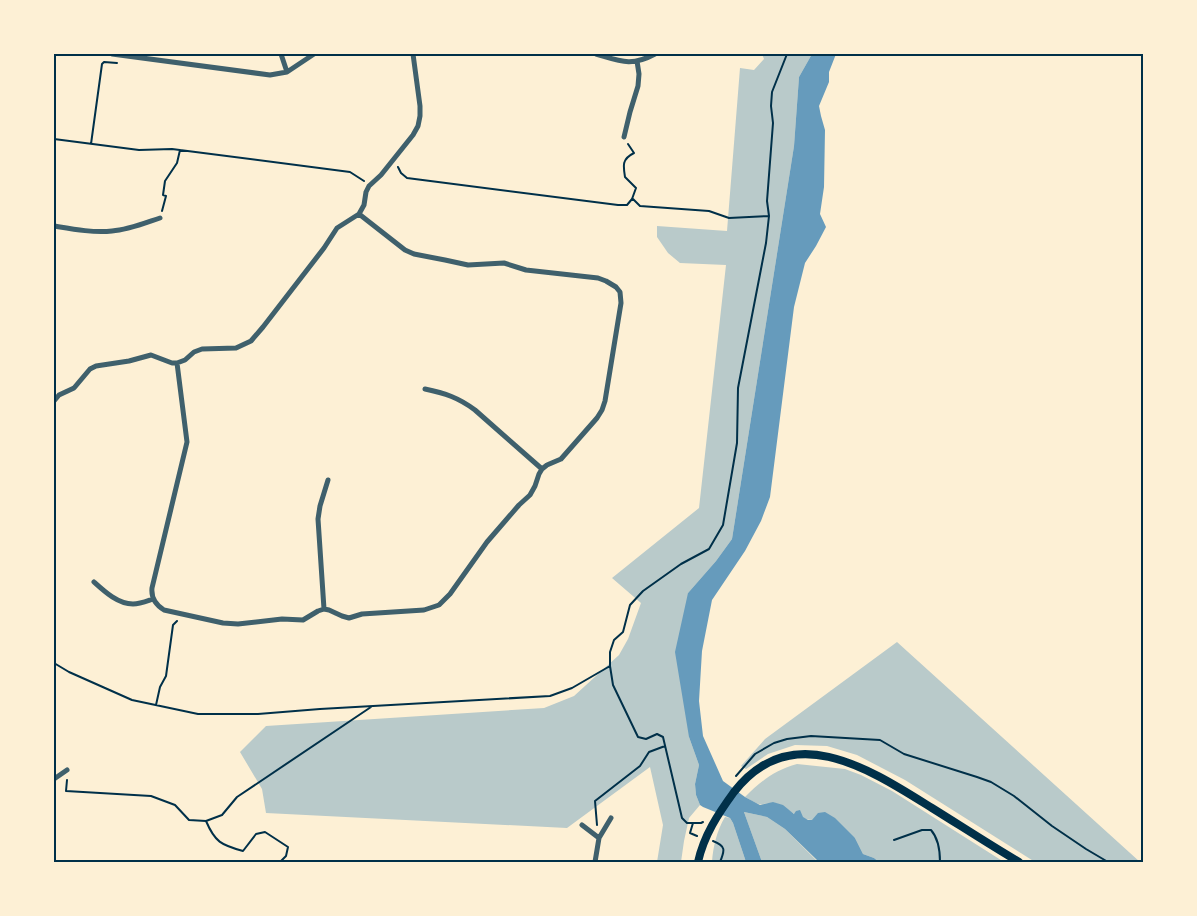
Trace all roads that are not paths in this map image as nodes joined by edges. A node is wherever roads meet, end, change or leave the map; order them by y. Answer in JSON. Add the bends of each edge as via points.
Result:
{"nodes":[{"id":1,"x":112,"y":54,"type":"edge"},
{"id":2,"x":281,"y":54,"type":"edge"},
{"id":3,"x":314,"y":54,"type":"edge"},
{"id":4,"x":413,"y":54,"type":"edge"},
{"id":5,"x":596,"y":54,"type":"edge"},
{"id":6,"x":655,"y":54,"type":"edge"},
{"id":7,"x":637,"y":61,"type":"junction"},
{"id":8,"x":287,"y":72,"type":"junction"},
{"id":9,"x":624,"y":137,"type":"road end"},
{"id":10,"x":359,"y":214,"type":"junction"},
{"id":11,"x":160,"y":218,"type":"road end"},
{"id":12,"x":54,"y":226,"type":"edge"},
{"id":13,"x":177,"y":363,"type":"junction"},
{"id":14,"x":425,"y":389,"type":"dead end"},
{"id":15,"x":54,"y":401,"type":"edge"},
{"id":16,"x":542,"y":469,"type":"junction"},
{"id":17,"x":328,"y":480,"type":"dead end"},
{"id":18,"x":94,"y":582,"type":"dead end"},
{"id":19,"x":153,"y":599,"type":"junction"},
{"id":20,"x":324,"y":609,"type":"junction"},
{"id":21,"x":67,"y":770,"type":"road end"},
{"id":22,"x":54,"y":779,"type":"edge"},
{"id":23,"x":611,"y":818,"type":"dead end"},
{"id":24,"x":582,"y":825,"type":"dead end"},
{"id":25,"x":599,"y":838,"type":"junction"},
{"id":26,"x":595,"y":862,"type":"edge"},
{"id":27,"x":698,"y":862,"type":"edge"},
{"id":28,"x":1019,"y":862,"type":"edge"}],
"edges":[{"from":1,"to":8,"type":"street","via":[[259,74]]},
{"from":2,"to":8,"type":"street"},
{"from":3,"to":8,"type":"street"},
{"from":4,"to":10,"type":"street","via":[[420,106],[418,126],[392,162],[369,186]]},
{"from":5,"to":7,"type":"street","via":[[627,62]]},
{"from":6,"to":7,"type":"street"},
{"from":7,"to":9,"type":"street","via":[[638,86]]},
{"from":10,"to":13,"type":"street","via":[[337,228],[251,341],[236,348],[202,349]]},
{"from":10,"to":16,"type":"street","via":[[414,254],[468,266],[504,263],[526,270],[598,278],[612,283],[620,292],[621,304],[602,410],[562,459]]},
{"from":11,"to":12,"type":"street","via":[[112,231]]},
{"from":13,"to":15,"type":"street","via":[[151,355],[96,366],[74,388]]},
{"from":13,"to":19,"type":"street","via":[[187,442],[152,588]]},
{"from":14,"to":16,"type":"street","via":[[466,403]]},
{"from":16,"to":20,"type":"street","via":[[530,495],[487,542],[439,605],[424,610],[362,614],[349,618]]},
{"from":17,"to":20,"type":"street","via":[[318,518]]},
{"from":18,"to":19,"type":"street","via":[[105,593],[127,604]]},
{"from":19,"to":20,"type":"street","via":[[164,610],[238,624],[303,620]]},
{"from":21,"to":22,"type":"street"},
{"from":23,"to":25,"type":"street"},
{"from":24,"to":25,"type":"street"},
{"from":25,"to":26,"type":"street"},
{"from":27,"to":28,"type":"main road","via":[[705,838],[737,788],[758,769],[781,758],[801,754],[824,755],[857,765]]}]}
